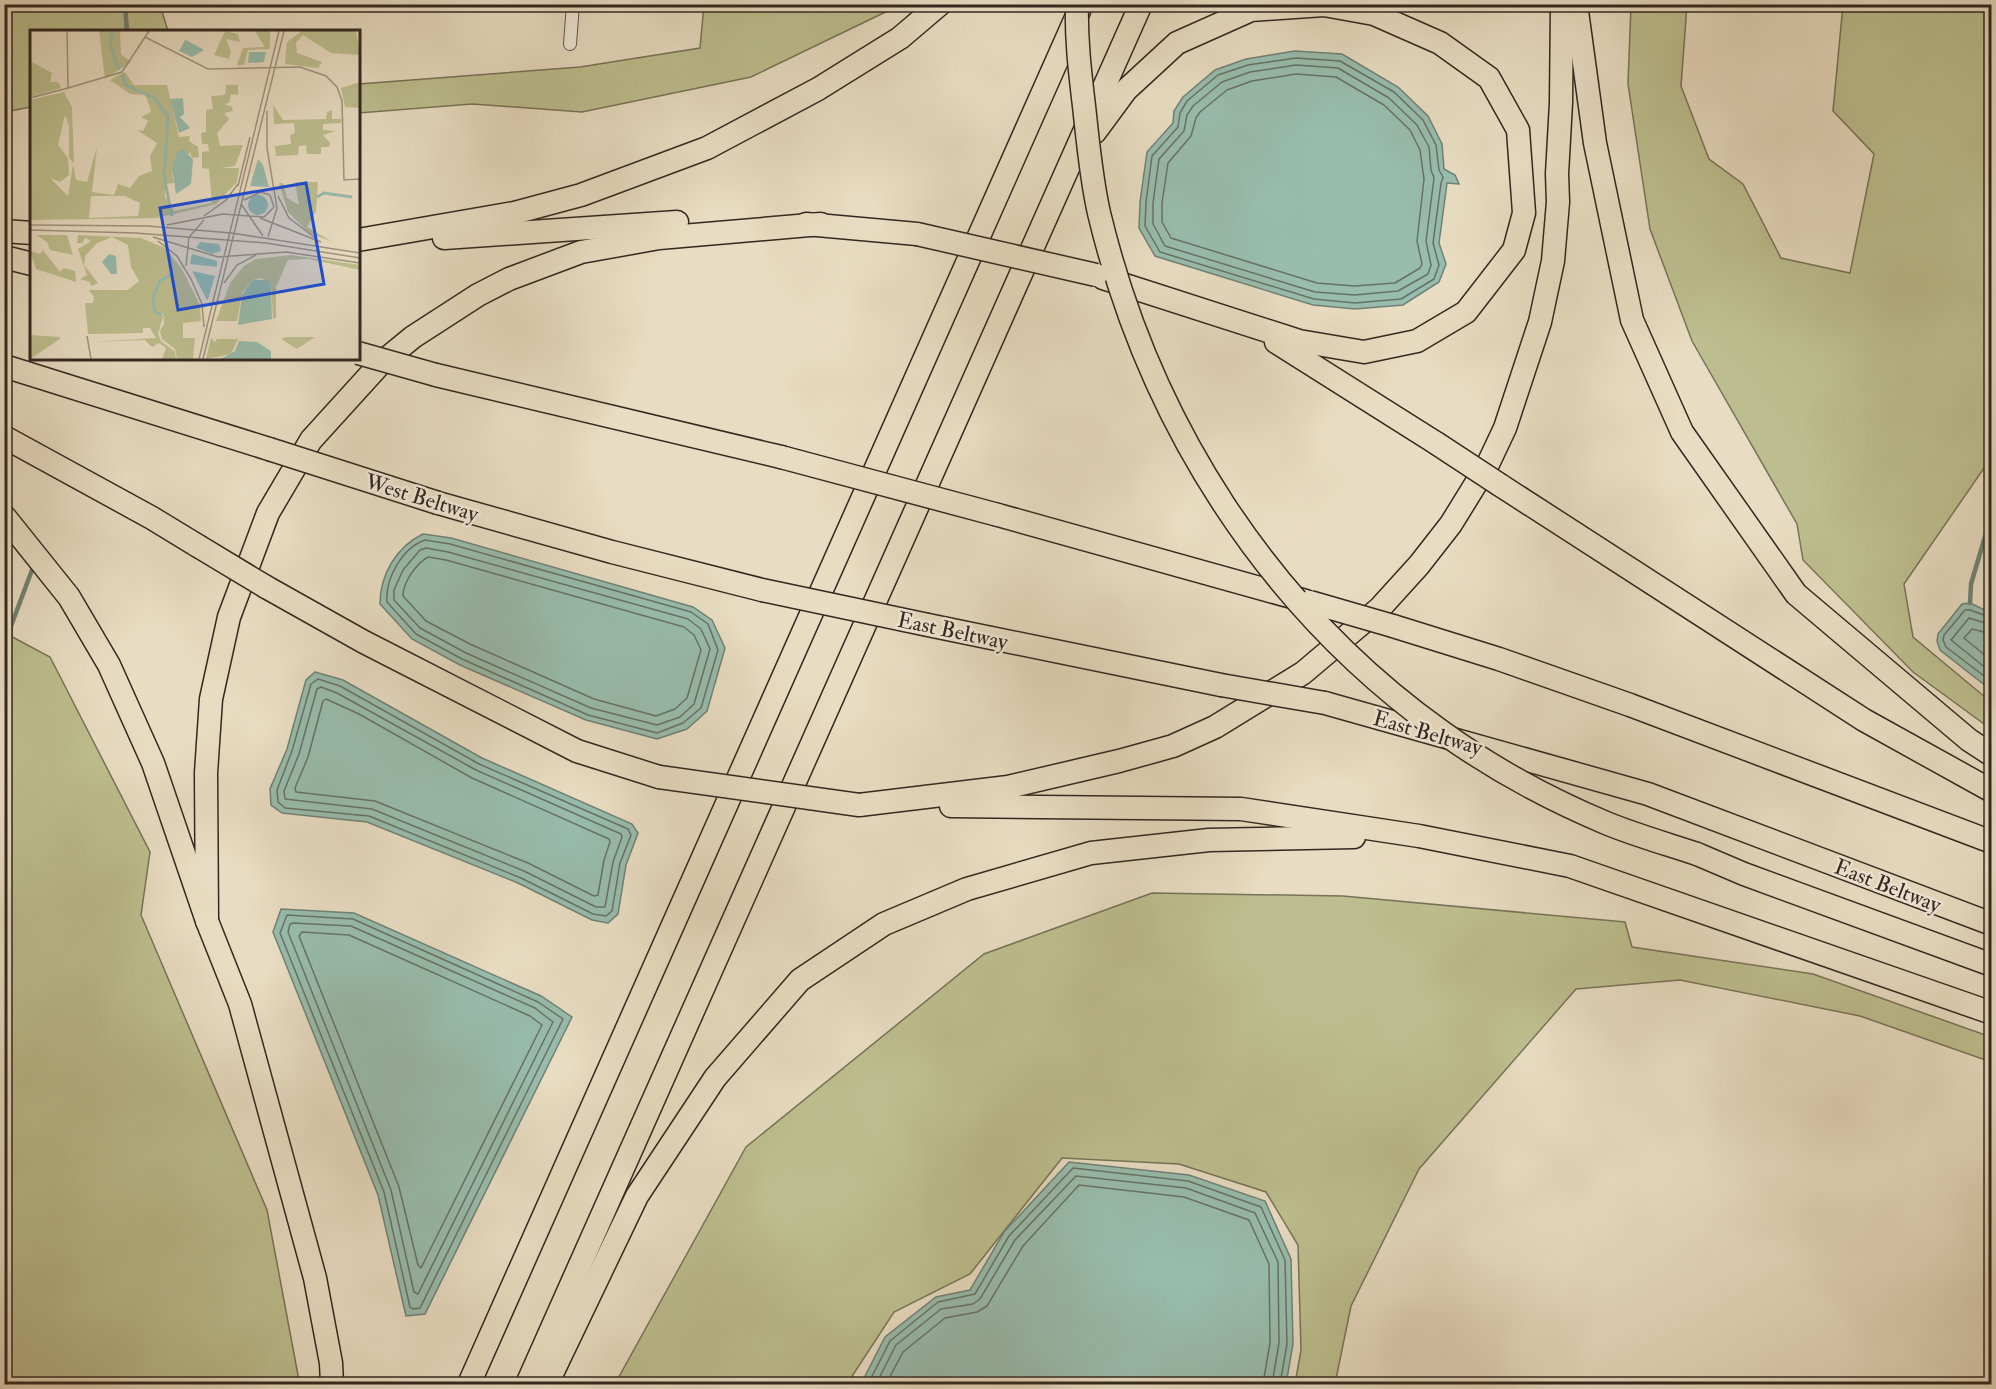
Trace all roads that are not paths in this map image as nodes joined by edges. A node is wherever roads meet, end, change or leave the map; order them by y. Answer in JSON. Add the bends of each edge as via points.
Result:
{"nodes":[{"id":1,"x":573,"y":4,"type":"edge"},
{"id":2,"x":940,"y":4,"type":"edge"},
{"id":3,"x":1077,"y":4,"type":"edge"},
{"id":4,"x":1082,"y":4,"type":"edge"},
{"id":5,"x":1141,"y":4,"type":"edge"},
{"id":6,"x":1562,"y":4,"type":"edge"},
{"id":7,"x":1576,"y":4,"type":"edge"},
{"id":8,"x":570,"y":44,"type":"dead end"},
{"id":9,"x":1067,"y":173,"type":"junction"},
{"id":10,"x":821,"y":224,"type":"junction"},
{"id":11,"x":4,"y":231,"type":"edge"},
{"id":12,"x":30,"y":233,"type":"edge"},
{"id":13,"x":360,"y":242,"type":"edge"},
{"id":14,"x":360,"y":242,"type":"edge"},
{"id":15,"x":4,"y":257,"type":"edge"},
{"id":16,"x":30,"y":264,"type":"edge"},
{"id":17,"x":1246,"y":323,"type":"junction"},
{"id":18,"x":360,"y":354,"type":"edge"},
{"id":19,"x":4,"y":366,"type":"edge"},
{"id":20,"x":4,"y":437,"type":"edge"},
{"id":21,"x":4,"y":516,"type":"edge"},
{"id":22,"x":845,"y":608,"type":"joint"},
{"id":23,"x":1992,"y":755,"type":"edge"},
{"id":24,"x":1992,"y":791,"type":"edge"},
{"id":25,"x":859,"y":805,"type":"junction"},
{"id":26,"x":1419,"y":836,"type":"junction"},
{"id":27,"x":1992,"y":842,"type":"edge"},
{"id":28,"x":207,"y":921,"type":"junction"},
{"id":29,"x":1992,"y":924,"type":"edge"},
{"id":30,"x":1992,"y":965,"type":"edge"},
{"id":31,"x":1992,"y":1013,"type":"edge"},
{"id":32,"x":332,"y":1384,"type":"edge"},
{"id":33,"x":469,"y":1384,"type":"edge"},
{"id":34,"x":527,"y":1384,"type":"edge"},
{"id":35,"x":547,"y":1384,"type":"edge"}],
"edges":[{"from":1,"to":8,"type":"street"},
{"from":2,"to":13,"type":"highway","via":[[900,38],[855,66],[707,148],[581,195],[514,213]]},
{"from":3,"to":30,"type":"highway","bridge":true,"via":[[1076,41],[1089,155],[1099,212],[1127,309],[1170,412],[1221,500],[1253,547],[1334,640],[1442,732],[1567,805],[1607,824]]},
{"from":4,"to":33,"type":"highway"},
{"from":5,"to":9,"type":"highway"},
{"from":6,"to":25,"type":"highway","via":[[1558,202],[1553,261],[1540,322],[1505,428],[1488,464],[1451,524],[1419,564],[1380,608],[1303,673],[1215,727],[1173,746],[1008,787]]},
{"from":7,"to":23,"type":"highway","via":[[1595,143],[1632,320],[1682,432],[1796,594],[1969,740]]},
{"from":9,"to":17,"type":"highway","via":[[1126,90],[1177,43],[1251,10],[1324,5],[1374,14],[1440,43],[1489,78],[1518,130],[1524,213],[1514,250],[1466,312],[1417,342],[1364,352],[1299,341]]},
{"from":9,"to":34,"type":"highway"},
{"from":10,"to":14,"type":"highway","via":[[678,222]]},
{"from":10,"to":17,"type":"highway","bridge":true,"via":[[917,234],[1096,275]]},
{"from":10,"to":28,"type":"highway","via":[[659,238],[549,262],[478,296],[413,337],[380,364],[311,440],[268,513],[229,617],[211,699],[206,773]]},
{"from":11,"to":12,"type":"highway"},
{"from":15,"to":16,"type":"highway"},
{"from":17,"to":24,"type":"highway","bridge":true,"via":[[1864,720]]},
{"from":18,"to":27,"type":"highway","bridge":true,"via":[[781,457],[1394,626],[1630,705]]},
{"from":19,"to":22,"type":"highway","name":"West Beltway","bridge":true,"via":[[438,503],[612,552]]},
{"from":20,"to":25,"type":"highway","bridge":true,"via":[[152,518],[363,642],[577,751],[659,777]]},
{"from":21,"to":28,"type":"highway","via":[[69,597],[109,665],[153,763]]},
{"from":22,"to":29,"type":"highway","name":"East Beltway","bridge":true,"via":[[1325,703],[1648,794]]},
{"from":25,"to":26,"type":"highway","via":[[1240,809]]},
{"from":26,"to":31,"type":"highway","via":[[1570,866]]},
{"from":26,"to":35,"type":"highway","via":[[1209,840],[1091,853],[967,889],[884,924],[801,980],[715,1077],[637,1196]]},
{"from":28,"to":32,"type":"highway","via":[[240,1004],[315,1278]]}]}
